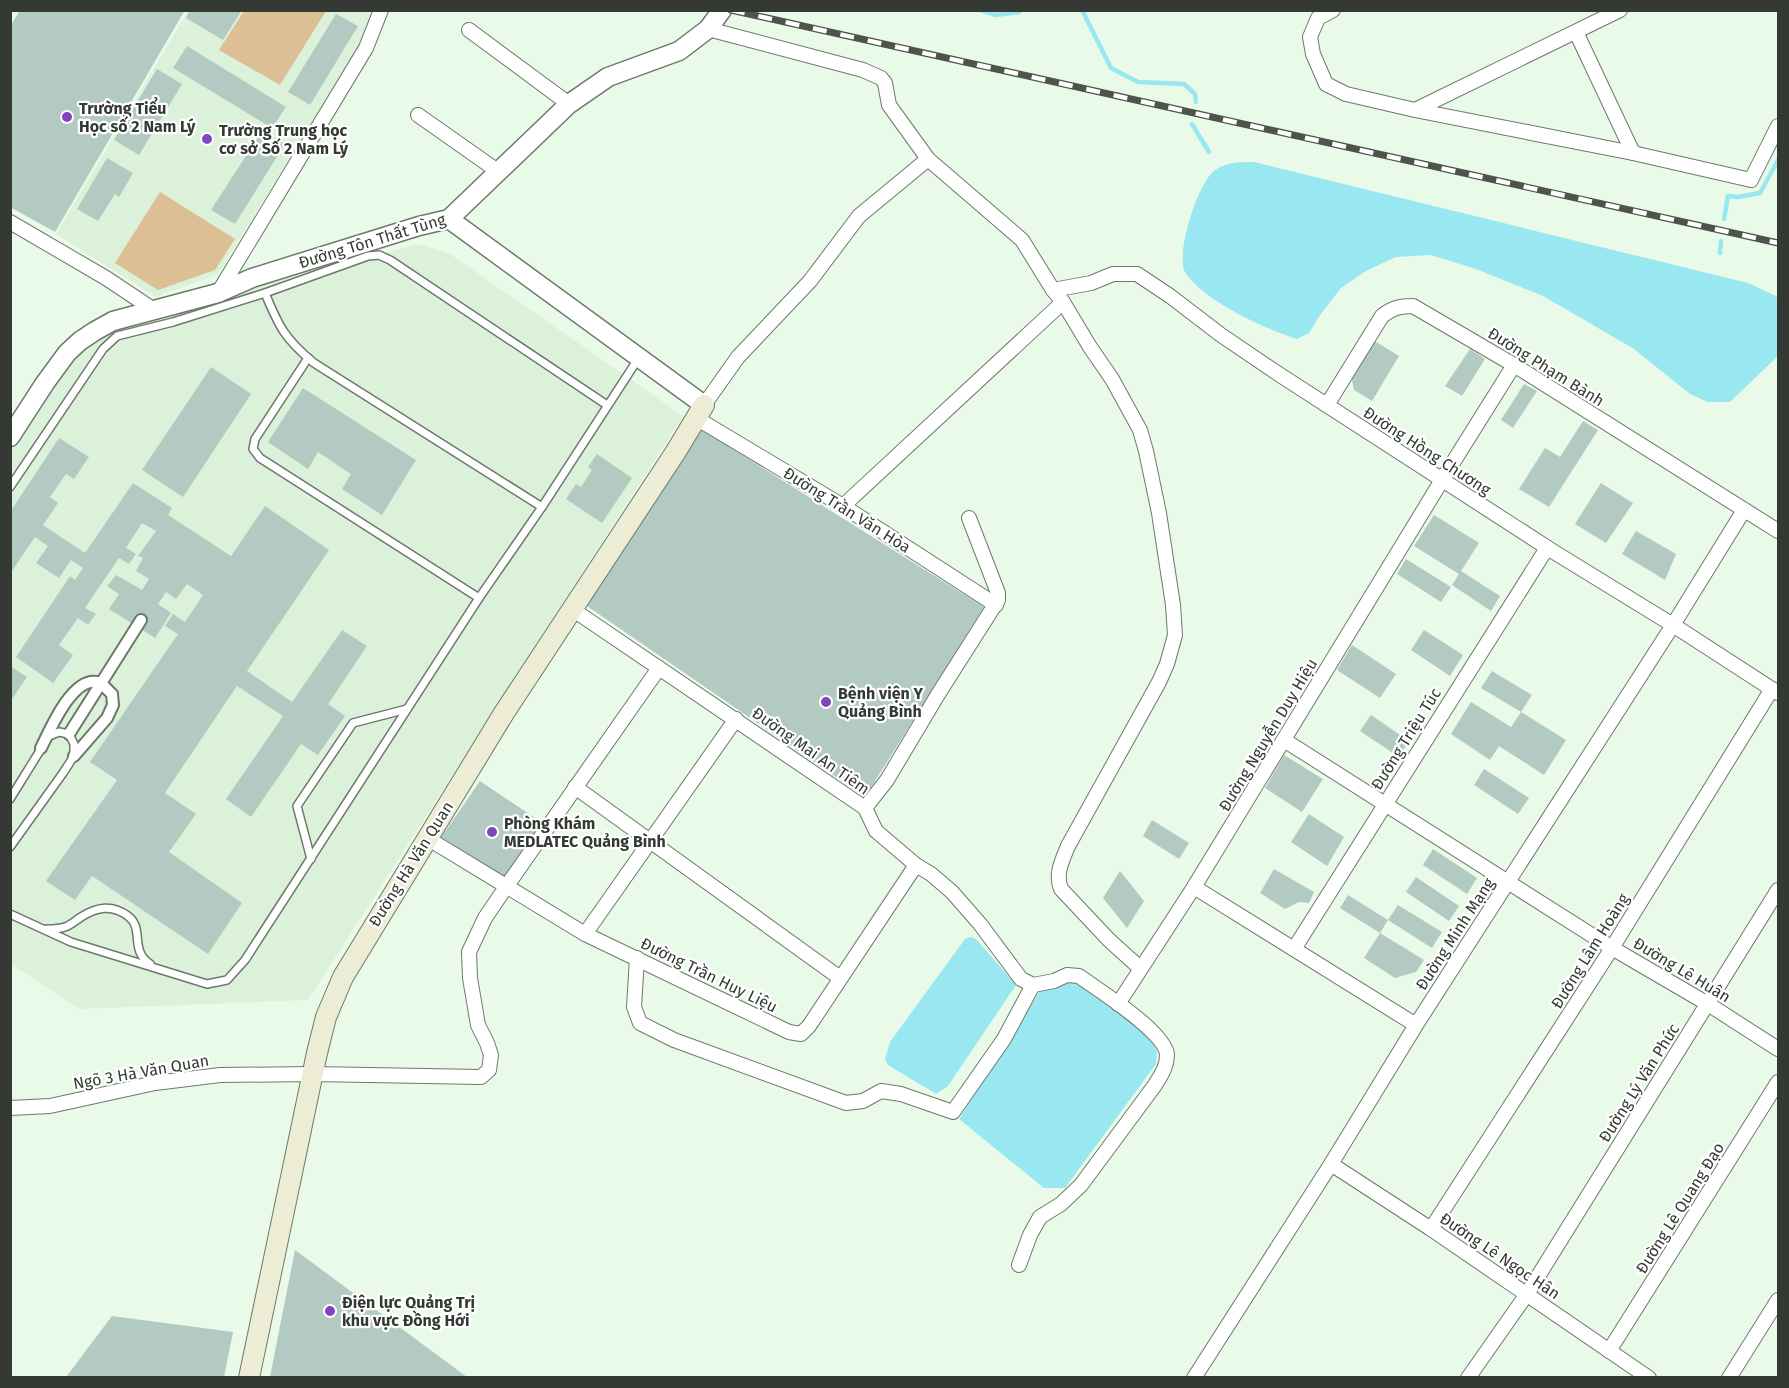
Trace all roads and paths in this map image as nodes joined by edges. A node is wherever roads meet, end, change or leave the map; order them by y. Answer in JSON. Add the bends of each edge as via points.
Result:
{"nodes":[{"id":1,"x":381,"y":10,"type":"edge"},
{"id":2,"x":722,"y":10,"type":"edge"},
{"id":3,"x":1333,"y":10,"type":"edge"},
{"id":4,"x":1620,"y":10,"type":"edge"},
{"id":5,"x":708,"y":29,"type":"junction"},
{"id":6,"x":469,"y":30,"type":"dead end"},
{"id":7,"x":1576,"y":32,"type":"junction"},
{"id":8,"x":569,"y":104,"type":"junction"},
{"id":9,"x":1415,"y":110,"type":"junction"},
{"id":10,"x":418,"y":115,"type":"dead end"},
{"id":11,"x":1779,"y":126,"type":"edge"},
{"id":12,"x":1634,"y":153,"type":"junction"},
{"id":13,"x":928,"y":159,"type":"junction"},
{"id":14,"x":499,"y":172,"type":"junction"},
{"id":15,"x":448,"y":219,"type":"junction"},
{"id":16,"x":10,"y":222,"type":"edge"},
{"id":17,"x":1053,"y":290,"type":"junction"},
{"id":18,"x":218,"y":293,"type":"junction"},
{"id":19,"x":265,"y":293,"type":"junction"},
{"id":20,"x":1063,"y":302,"type":"junction"},
{"id":21,"x":154,"y":310,"type":"junction"},
{"id":22,"x":639,"y":357,"type":"junction"},
{"id":23,"x":308,"y":358,"type":"junction"},
{"id":24,"x":1514,"y":365,"type":"junction"},
{"id":25,"x":607,"y":405,"type":"junction"},
{"id":26,"x":1327,"y":405,"type":"junction"},
{"id":27,"x":700,"y":412,"type":"junction"},
{"id":28,"x":10,"y":437,"type":"edge"},
{"id":29,"x":1442,"y":480,"type":"junction"},
{"id":30,"x":10,"y":487,"type":"edge"},
{"id":31,"x":843,"y":506,"type":"junction"},
{"id":32,"x":542,"y":507,"type":"junction"},
{"id":33,"x":1744,"y":510,"type":"junction"},
{"id":34,"x":969,"y":518,"type":"dead end"},
{"id":35,"x":1779,"y":531,"type":"edge"},
{"id":36,"x":1547,"y":548,"type":"junction"},
{"id":37,"x":479,"y":598,"type":"junction"},
{"id":38,"x":996,"y":605,"type":"junction"},
{"id":39,"x":572,"y":609,"type":"junction"},
{"id":40,"x":141,"y":620,"type":"dead end"},
{"id":41,"x":1673,"y":625,"type":"junction"},
{"id":42,"x":659,"y":668,"type":"junction"},
{"id":43,"x":101,"y":683,"type":"junction"},
{"id":44,"x":1776,"y":691,"type":"edge"},
{"id":45,"x":407,"y":709,"type":"junction"},
{"id":46,"x":736,"y":719,"type":"junction"},
{"id":47,"x":69,"y":734,"type":"junction"},
{"id":48,"x":1284,"y":740,"type":"junction"},
{"id":49,"x":41,"y":748,"type":"junction"},
{"id":50,"x":74,"y":756,"type":"junction"},
{"id":51,"x":575,"y":788,"type":"junction"},
{"id":52,"x":10,"y":798,"type":"edge"},
{"id":53,"x":1385,"y":804,"type":"junction"},
{"id":54,"x":865,"y":808,"type":"junction"},
{"id":55,"x":427,"y":838,"type":"junction"},
{"id":56,"x":651,"y":841,"type":"junction"},
{"id":57,"x":10,"y":847,"type":"edge"},
{"id":58,"x":311,"y":859,"type":"junction"},
{"id":59,"x":916,"y":865,"type":"junction"},
{"id":60,"x":1508,"y":882,"type":"junction"},
{"id":61,"x":506,"y":887,"type":"junction"},
{"id":62,"x":1194,"y":887,"type":"junction"},
{"id":63,"x":1779,"y":890,"type":"edge"},
{"id":64,"x":10,"y":914,"type":"edge"},
{"id":65,"x":42,"y":928,"type":"junction"},
{"id":66,"x":585,"y":934,"type":"junction"},
{"id":67,"x":1612,"y":948,"type":"junction"},
{"id":68,"x":1294,"y":949,"type":"junction"},
{"id":69,"x":637,"y":958,"type":"junction"},
{"id":70,"x":154,"y":968,"type":"junction"},
{"id":71,"x":1140,"y":968,"type":"junction"},
{"id":72,"x":840,"y":978,"type":"junction"},
{"id":73,"x":1033,"y":985,"type":"junction"},
{"id":74,"x":1118,"y":1004,"type":"junction"},
{"id":75,"x":1708,"y":1004,"type":"junction"},
{"id":76,"x":1416,"y":1025,"type":"junction"},
{"id":77,"x":1779,"y":1049,"type":"edge"},
{"id":78,"x":313,"y":1074,"type":"junction"},
{"id":79,"x":1779,"y":1082,"type":"edge"},
{"id":80,"x":10,"y":1108,"type":"edge"},
{"id":81,"x":1331,"y":1164,"type":"junction"},
{"id":82,"x":1431,"y":1229,"type":"junction"},
{"id":83,"x":1019,"y":1265,"type":"dead end"},
{"id":84,"x":1527,"y":1294,"type":"junction"},
{"id":85,"x":1779,"y":1300,"type":"edge"},
{"id":86,"x":1609,"y":1351,"type":"junction"},
{"id":87,"x":249,"y":1377,"type":"edge"},
{"id":88,"x":1194,"y":1377,"type":"edge"},
{"id":89,"x":1468,"y":1377,"type":"edge"},
{"id":90,"x":1649,"y":1377,"type":"edge"},
{"id":91,"x":1729,"y":1377,"type":"edge"}],
"edges":[{"from":1,"to":18,"type":"street","via":[[366,48]]},
{"from":2,"to":5,"type":"street","name":"Đường Tôn Thất Tùng"},
{"from":3,"to":9,"type":"street","via":[[1317,18],[1310,37],[1326,84],[1346,94]]},
{"from":4,"to":7,"type":"street"},
{"from":5,"to":8,"type":"street","name":"Đường Tôn Thất Tùng","via":[[679,51],[609,77]]},
{"from":5,"to":13,"type":"street","via":[[881,78],[889,105]]},
{"from":6,"to":8,"type":"street"},
{"from":7,"to":9,"type":"street"},
{"from":7,"to":12,"type":"street"},
{"from":8,"to":14,"type":"street","name":"Đường Tôn Thất Tùng"},
{"from":9,"to":12,"type":"street"},
{"from":10,"to":14,"type":"street"},
{"from":11,"to":12,"type":"street","via":[[1751,180]]},
{"from":13,"to":17,"type":"street","via":[[1022,240]]},
{"from":13,"to":27,"type":"street","via":[[859,216],[810,281],[738,357]]},
{"from":14,"to":15,"type":"street","name":"Đường Tôn Thất Tùng"},
{"from":15,"to":18,"type":"street","name":"Đường Tôn Thất Tùng","via":[[252,278]]},
{"from":15,"to":22,"type":"street","name":"Đường Trần Văn Hòa"},
{"from":16,"to":21,"type":"street"},
{"from":17,"to":20,"type":"street"},
{"from":17,"to":26,"type":"street","name":"Đường Hồng Chương","via":[[1091,283],[1113,274],[1137,274]]},
{"from":18,"to":21,"type":"street","name":"Đường Tôn Thất Tùng"},
{"from":19,"to":23,"type":"lane","via":[[285,335]]},
{"from":19,"to":25,"type":"lane","via":[[379,255]]},
{"from":19,"to":30,"type":"lane","via":[[111,340]]},
{"from":20,"to":31,"type":"street"},
{"from":20,"to":71,"type":"street","via":[[1140,430],[1159,513],[1173,605],[1175,635],[1167,664],[1058,870],[1061,890]]},
{"from":21,"to":28,"type":"street","name":"Đường Tôn Thất Tùng","via":[[113,321],[80,341],[67,353]]},
{"from":22,"to":25,"type":"lane"},
{"from":22,"to":27,"type":"street","name":"Đường Trần Văn Hòa"},
{"from":23,"to":32,"type":"lane"},
{"from":23,"to":37,"type":"lane","via":[[255,439],[253,449],[260,458]]},
{"from":24,"to":26,"type":"street","name":"Đường Phạm Bành","via":[[1421,310],[1401,306],[1382,316]]},
{"from":24,"to":29,"type":"street","name":"Đường Nguyễn Duy Hiệu"},
{"from":24,"to":33,"type":"street","name":"Đường Phạm Bành"},
{"from":25,"to":32,"type":"lane"},
{"from":26,"to":29,"type":"street","name":"Đường Hồng Chương"},
{"from":27,"to":31,"type":"street","name":"Đường Trần Văn Hòa"},
{"from":27,"to":39,"type":"main road","name":"Đường Hà Văn Quan"},
{"from":29,"to":36,"type":"street","name":"Đường Hồng Chương"},
{"from":29,"to":48,"type":"street","name":"Đường Nguyễn Duy Hiệu"},
{"from":31,"to":38,"type":"street","name":"Đường Trần Văn Hòa"},
{"from":32,"to":37,"type":"lane"},
{"from":33,"to":35,"type":"street","name":"Đường Phạm Bành"},
{"from":33,"to":41,"type":"street","name":"Đường Minh Mạng"},
{"from":34,"to":38,"type":"street","via":[[998,593]]},
{"from":36,"to":41,"type":"street","name":"Đường Hồng Chương"},
{"from":36,"to":53,"type":"street","name":"Đường Triệu Túc"},
{"from":37,"to":45,"type":"lane"},
{"from":38,"to":54,"type":"street","via":[[887,780]]},
{"from":39,"to":42,"type":"street","name":"Đường Mai An Tiêm"},
{"from":39,"to":55,"type":"main road","name":"Đường Hà Văn Quan"},
{"from":40,"to":43,"type":"street"},
{"from":41,"to":44,"type":"street","name":"Đường Hồng Chương"},
{"from":41,"to":60,"type":"street","name":"Đường Minh Mạng"},
{"from":42,"to":46,"type":"street","name":"Đường Mai An Tiêm"},
{"from":42,"to":51,"type":"street"},
{"from":43,"to":47,"type":"street"},
{"from":43,"to":49,"type":"street","via":[[84,683],[74,692]]},
{"from":43,"to":50,"type":"street","via":[[112,694],[113,705]]},
{"from":44,"to":67,"type":"street","name":"Đường Lâm Hoàng"},
{"from":45,"to":58,"type":"lane"},
{"from":45,"to":58,"type":"lane","via":[[353,723],[297,806]]},
{"from":46,"to":54,"type":"street","name":"Đường Mai An Tiêm"},
{"from":46,"to":56,"type":"street"},
{"from":47,"to":49,"type":"lane","via":[[49,736]]},
{"from":47,"to":50,"type":"lane"},
{"from":48,"to":53,"type":"street","name":"Đường Lê Huân"},
{"from":48,"to":62,"type":"street","name":"Đường Nguyễn Duy Hiệu"},
{"from":49,"to":52,"type":"lane"},
{"from":50,"to":57,"type":"lane"},
{"from":51,"to":56,"type":"street"},
{"from":51,"to":61,"type":"street"},
{"from":53,"to":60,"type":"street","name":"Đường Lê Huân"},
{"from":53,"to":68,"type":"street","name":"Đường Triệu Túc"},
{"from":54,"to":59,"type":"street","name":"Đường Mai An Tiêm","via":[[876,831]]},
{"from":55,"to":61,"type":"street","name":"Đường Trần Huy Liệu"},
{"from":55,"to":78,"type":"main road","name":"Đường Hà Văn Quan","via":[[343,977],[326,1017]]},
{"from":56,"to":66,"type":"street"},
{"from":56,"to":72,"type":"street"},
{"from":58,"to":70,"type":"lane","via":[[245,960],[227,980],[207,984]]},
{"from":59,"to":72,"type":"street","name":"Đường Trần Huy Liệu"},
{"from":59,"to":73,"type":"street","name":"Đường Mai An Tiêm","via":[[952,892],[1021,980]]},
{"from":60,"to":67,"type":"street","name":"Đường Lê Huân"},
{"from":60,"to":76,"type":"street","name":"Đường Minh Mạng"},
{"from":61,"to":66,"type":"street","name":"Đường Trần Huy Liệu"},
{"from":61,"to":78,"type":"street","name":"Ngõ 3 Hà Văn Quan","via":[[469,952],[478,1025],[491,1056],[489,1070],[481,1077]]},
{"from":62,"to":68,"type":"street"},
{"from":62,"to":71,"type":"street","name":"Đường Nguyễn Duy Hiệu"},
{"from":63,"to":75,"type":"street","name":"Đường Lý Văn Phức"},
{"from":64,"to":65,"type":"lane"},
{"from":65,"to":70,"type":"lane","via":[[71,942]]},
{"from":65,"to":70,"type":"lane","via":[[68,927],[94,910],[119,910],[131,918],[137,929],[139,950]]},
{"from":66,"to":69,"type":"street","name":"Đường Trần Huy Liệu"},
{"from":67,"to":75,"type":"street","name":"Đường Lê Huân"},
{"from":67,"to":82,"type":"street","name":"Đường Lâm Hoàng"},
{"from":68,"to":76,"type":"street"},
{"from":69,"to":72,"type":"street","name":"Đường Trần Huy Liệu","via":[[789,1032],[801,1034]]},
{"from":69,"to":73,"type":"street","via":[[634,1007],[640,1023],[674,1040],[846,1103],[863,1101],[881,1091],[953,1112],[1004,1039]]},
{"from":71,"to":74,"type":"street","name":"Đường Nguyễn Duy Hiệu"},
{"from":73,"to":74,"type":"street","via":[[1066,975],[1078,976]]},
{"from":74,"to":83,"type":"street","via":[[1161,1041],[1167,1053],[1165,1068],[1081,1185],[1040,1218]]},
{"from":75,"to":77,"type":"street","name":"Đường Lê Huân"},
{"from":75,"to":84,"type":"street","name":"Đường Lý Văn Phức"},
{"from":76,"to":81,"type":"street","name":"Đường Minh Mạng"},
{"from":78,"to":80,"type":"street","name":"Ngõ 3 Hà Văn Quan","via":[[220,1075],[155,1083],[50,1106]]},
{"from":78,"to":87,"type":"main road","name":"Đường Hà Văn Quan"},
{"from":79,"to":86,"type":"street","name":"Đường Lê Quang Đạo"},
{"from":81,"to":82,"type":"street","name":"Đường Lê Ngọc Hân"},
{"from":81,"to":88,"type":"street","name":"Đường Minh Mạng"},
{"from":82,"to":84,"type":"street","name":"Đường Lê Ngọc Hân"},
{"from":84,"to":86,"type":"street","name":"Đường Lê Ngọc Hân"},
{"from":84,"to":89,"type":"street","name":"Đường Lý Văn Phức"},
{"from":85,"to":91,"type":"street"},
{"from":86,"to":90,"type":"street","name":"Đường Lê Ngọc Hân"}]}
